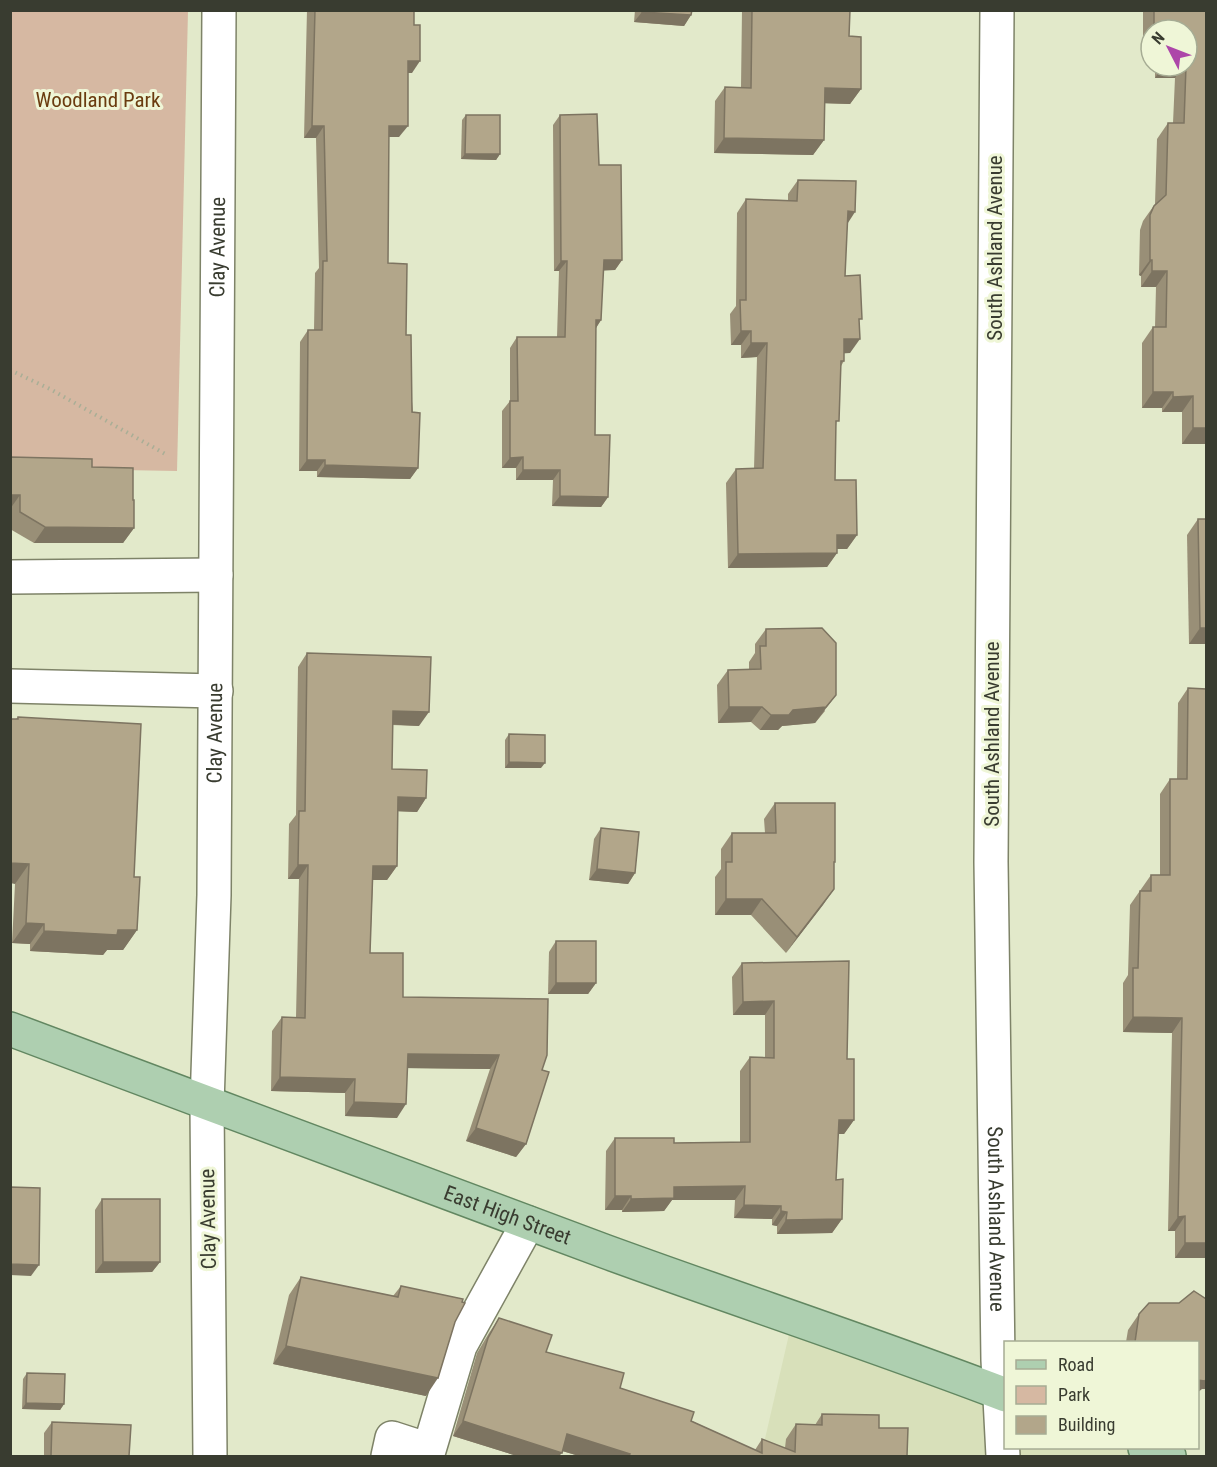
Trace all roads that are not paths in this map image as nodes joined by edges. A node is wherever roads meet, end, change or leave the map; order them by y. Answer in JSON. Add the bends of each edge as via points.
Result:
{"nodes":[{"id":1,"x":219,"y":10,"type":"edge"},
{"id":2,"x":997,"y":10,"type":"edge"},
{"id":3,"x":216,"y":575,"type":"junction"},
{"id":4,"x":10,"y":577,"type":"edge"},
{"id":5,"x":10,"y":686,"type":"edge"},
{"id":6,"x":216,"y":691,"type":"junction"},
{"id":7,"x":10,"y":1029,"type":"edge"},
{"id":8,"x":207,"y":1104,"type":"junction"},
{"id":9,"x":528,"y":1223,"type":"junction"},
{"id":10,"x":1003,"y":1394,"type":"edge"},
{"id":11,"x":1148,"y":1449,"type":"edge"},
{"id":12,"x":433,"y":1453,"type":"edge"},
{"id":13,"x":210,"y":1456,"type":"edge"},
{"id":14,"x":388,"y":1456,"type":"edge"},
{"id":15,"x":1004,"y":1456,"type":"edge"},
{"id":16,"x":1169,"y":1456,"type":"edge"}],
"edges":[{"from":1,"to":3,"type":"street","name":"Clay Avenue"},
{"from":2,"to":10,"type":"street","name":"South Ashland Avenue","via":[[991,862]]},
{"from":3,"to":4,"type":"street"},
{"from":3,"to":6,"type":"street","name":"Clay Avenue"},
{"from":5,"to":6,"type":"street"},
{"from":6,"to":8,"type":"street","name":"Clay Avenue"},
{"from":7,"to":8,"type":"main road","name":"East High Street"},
{"from":8,"to":9,"type":"main road","name":"East High Street"},
{"from":8,"to":13,"type":"street","name":"Clay Avenue"},
{"from":9,"to":10,"type":"main road","name":"East High Street"},
{"from":9,"to":12,"type":"street","via":[[460,1346]]},
{"from":10,"to":15,"type":"street","name":"South Ashland Avenue"},
{"from":11,"to":16,"type":"main road"},
{"from":12,"to":14,"type":"street","via":[[392,1438]]}]}
